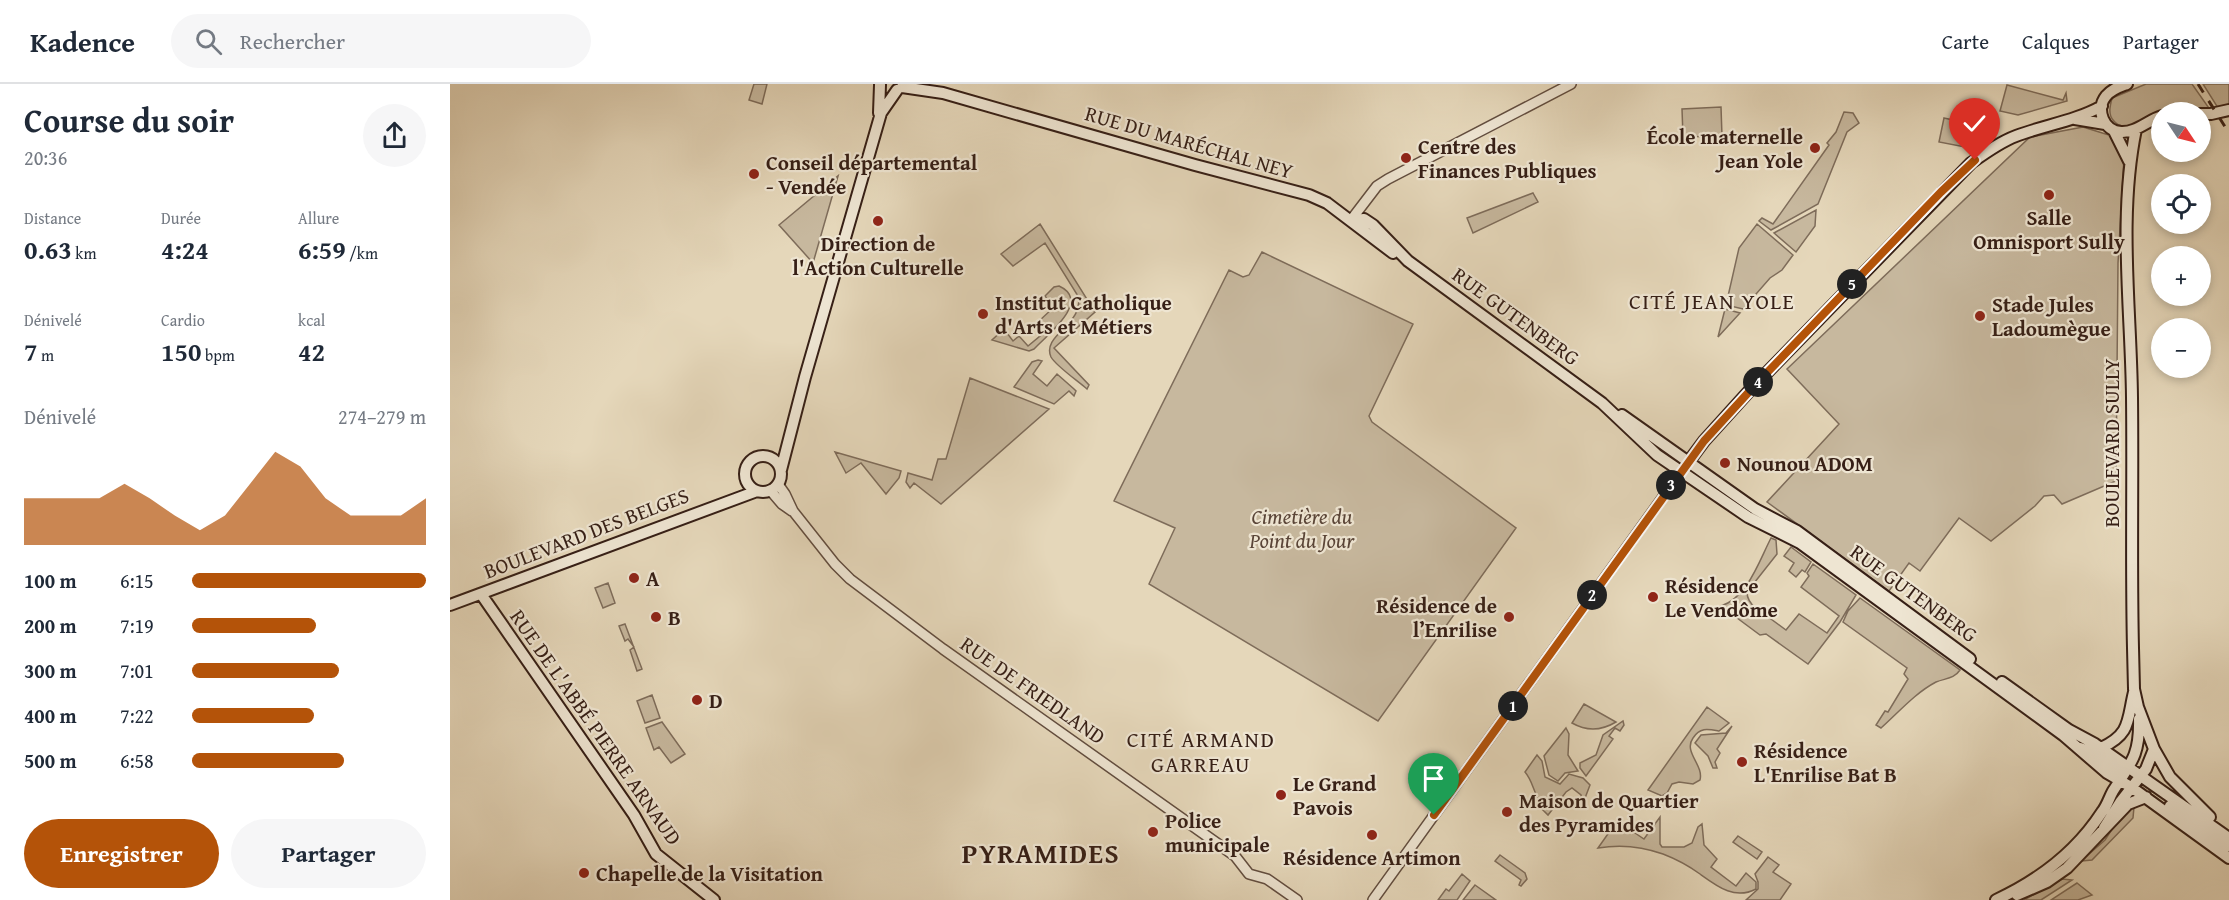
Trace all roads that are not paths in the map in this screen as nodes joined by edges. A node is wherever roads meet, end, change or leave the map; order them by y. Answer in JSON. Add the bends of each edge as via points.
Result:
{"nodes":[{"id":1,"x":921,"y":84,"type":"edge"},
{"id":2,"x":1570,"y":84,"type":"edge"},
{"id":3,"x":2127,"y":84,"type":"edge"},
{"id":4,"x":879,"y":85,"type":"edge"},
{"id":5,"x":901,"y":87,"type":"edge"},
{"id":6,"x":2114,"y":87,"type":"edge"},
{"id":7,"x":943,"y":93,"type":"junction"},
{"id":8,"x":2102,"y":106,"type":"junction"},
{"id":9,"x":2229,"y":110,"type":"edge"},
{"id":10,"x":2211,"y":112,"type":"edge"},
{"id":11,"x":2075,"y":119,"type":"junction"},
{"id":12,"x":879,"y":120,"type":"junction"},
{"id":13,"x":2151,"y":122,"type":"edge"},
{"id":14,"x":2110,"y":127,"type":"junction"},
{"id":15,"x":2136,"y":129,"type":"junction"},
{"id":16,"x":2129,"y":161,"type":"junction"},
{"id":17,"x":1351,"y":220,"type":"junction"},
{"id":18,"x":1602,"y":403,"type":"junction"},
{"id":19,"x":789,"y":439,"type":"junction"},
{"id":20,"x":769,"y":457,"type":"junction"},
{"id":21,"x":1684,"y":467,"type":"junction"},
{"id":22,"x":781,"y":470,"type":"junction"},
{"id":23,"x":746,"y":473,"type":"junction"},
{"id":24,"x":774,"y":487,"type":"junction"},
{"id":25,"x":758,"y":490,"type":"junction"},
{"id":26,"x":736,"y":498,"type":"junction"},
{"id":27,"x":481,"y":594,"type":"junction"},
{"id":28,"x":450,"y":605,"type":"edge"},
{"id":29,"x":2134,"y":688,"type":"junction"},
{"id":30,"x":2138,"y":707,"type":"junction"},
{"id":31,"x":2102,"y":748,"type":"junction"},
{"id":32,"x":2154,"y":749,"type":"junction"},
{"id":33,"x":2125,"y":774,"type":"junction"},
{"id":34,"x":2136,"y":781,"type":"junction"},
{"id":35,"x":2146,"y":797,"type":"junction"},
{"id":36,"x":2104,"y":828,"type":"junction"},
{"id":37,"x":2229,"y":832,"type":"edge"},
{"id":38,"x":2229,"y":838,"type":"edge"},
{"id":39,"x":2229,"y":846,"type":"edge"},
{"id":40,"x":2229,"y":858,"type":"edge"},
{"id":41,"x":1997,"y":899,"type":"edge"},
{"id":42,"x":714,"y":900,"type":"edge"},
{"id":43,"x":1297,"y":900,"type":"edge"},
{"id":44,"x":1373,"y":900,"type":"edge"}],
"edges":[{"from":1,"to":7,"type":"main road","name":"RUE DU MARÉCHAL NEY"},
{"from":2,"to":17,"type":"street","via":[[1388,179],[1377,186]]},
{"from":3,"to":6,"type":"main road"},
{"from":4,"to":5,"type":"main road","name":"RUE DU MARÉCHAL NEY","via":[[886,90]]},
{"from":4,"to":12,"type":"main road"},
{"from":5,"to":7,"type":"main road","name":"RUE DU MARÉCHAL NEY"},
{"from":5,"to":12,"type":"main road","via":[[884,106]]},
{"from":6,"to":8,"type":"main road"},
{"from":7,"to":17,"type":"main road","name":"RUE DU MARÉCHAL NEY","via":[[1309,195]]},
{"from":8,"to":11,"type":"main road"},
{"from":8,"to":14,"type":"main road","name":"BOULEVARD SULLY","via":[[2102,115]]},
{"from":9,"to":10,"type":"main road"},
{"from":11,"to":14,"type":"main road"},
{"from":11,"to":21,"type":"main road","via":[[2010,138],[1971,162],[1751,389]]},
{"from":12,"to":19,"type":"main road"},
{"from":13,"to":15,"type":"main road"},
{"from":14,"to":15,"type":"main road","via":[[2126,132]]},
{"from":14,"to":16,"type":"main road","name":"BOULEVARD SULLY"},
{"from":15,"to":16,"type":"main road","name":"BOULEVARD SULLY"},
{"from":16,"to":29,"type":"main road","name":"BOULEVARD SULLY"},
{"from":17,"to":18,"type":"main road","name":"RUE GUTENBERG","via":[[1369,237],[1408,261]]},
{"from":18,"to":21,"type":"main road","name":"RUE GUTENBERG"},
{"from":18,"to":21,"type":"main road","name":"RUE GUTENBERG","via":[[1645,445]]},
{"from":19,"to":20,"type":"main road"},
{"from":19,"to":22,"type":"main road"},
{"from":20,"to":22,"type":"main road"},
{"from":20,"to":23,"type":"main road","via":[[755,458]]},
{"from":21,"to":31,"type":"main road","name":"RUE GUTENBERG","via":[[1706,472],[1755,509],[1797,531],[2050,716]]},
{"from":21,"to":33,"type":"main road","name":"RUE GUTENBERG","via":[[1748,517],[1800,543],[2074,746],[2096,754]]},
{"from":21,"to":44,"type":"street"},
{"from":22,"to":24,"type":"main road"},
{"from":23,"to":25,"type":"main road","via":[[749,484]]},
{"from":23,"to":26,"type":"main road"},
{"from":24,"to":25,"type":"main road"},
{"from":24,"to":43,"type":"street","name":"RUE DE FRIEDLAND","via":[[782,504],[793,511],[843,571],[894,613],[1235,856],[1249,874],[1267,879]]},
{"from":25,"to":26,"type":"main road","name":"BOULEVARD DES BELGES"},
{"from":26,"to":27,"type":"main road","name":"BOULEVARD DES BELGES"},
{"from":27,"to":28,"type":"main road","name":"BOULEVARD DES BELGES"},
{"from":27,"to":42,"type":"main road","name":"RUE DE L'ABBÉ PIERRE ARNAUD","via":[[634,815],[656,854]]},
{"from":29,"to":30,"type":"main road","name":"BOULEVARD SULLY"},
{"from":29,"to":31,"type":"main road","name":"BOULEVARD SULLY","via":[[2125,731]]},
{"from":30,"to":32,"type":"main road","name":"BOULEVARD SULLY"},
{"from":30,"to":33,"type":"main road","name":"BOULEVARD SULLY","via":[[2136,756]]},
{"from":31,"to":33,"type":"main road","name":"RUE GUTENBERG"},
{"from":32,"to":34,"type":"main road"},
{"from":32,"to":37,"type":"main road","name":"BOULEVARD SULLY","via":[[2178,786]]},
{"from":33,"to":34,"type":"main road","name":"RUE GUTENBERG"},
{"from":33,"to":41,"type":"main road","name":"BOULEVARD SULLY","via":[[2104,810],[2062,860]]},
{"from":34,"to":35,"type":"main road"},
{"from":34,"to":36,"type":"main road"},
{"from":34,"to":38,"type":"main road"},
{"from":34,"to":39,"type":"main road"},
{"from":35,"to":36,"type":"main road","via":[[2128,804]]},
{"from":35,"to":40,"type":"main road"},
{"from":36,"to":41,"type":"main road","via":[[2054,877],[2020,894]]}]}
